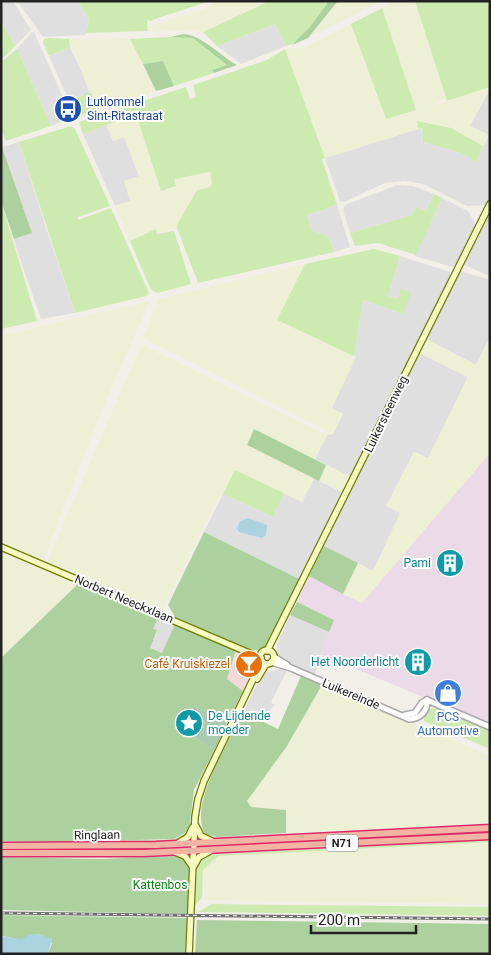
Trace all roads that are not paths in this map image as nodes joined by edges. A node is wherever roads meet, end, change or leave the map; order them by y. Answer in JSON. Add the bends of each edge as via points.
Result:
{"nodes":[{"id":1,"x":490,"y":204,"type":"edge"},
{"id":2,"x":1,"y":547,"type":"edge"},
{"id":3,"x":267,"y":657,"type":"junction"},
{"id":4,"x":301,"y":672,"type":"joint"},
{"id":5,"x":490,"y":727,"type":"edge"},
{"id":6,"x":195,"y":823,"type":"junction"},
{"id":7,"x":490,"y":828,"type":"edge"},
{"id":8,"x":490,"y":836,"type":"edge"},
{"id":9,"x":216,"y":842,"type":"junction"},
{"id":10,"x":1,"y":846,"type":"edge"},
{"id":11,"x":194,"y":847,"type":"junction"},
{"id":12,"x":175,"y":848,"type":"junction"},
{"id":13,"x":212,"y":850,"type":"junction"},
{"id":14,"x":1,"y":853,"type":"edge"},
{"id":15,"x":193,"y":868,"type":"junction"},
{"id":16,"x":189,"y":954,"type":"edge"}],
"edges":[{"from":1,"to":3,"type":"main road","name":"Luikersteenweg"},
{"from":2,"to":3,"type":"main road","name":"Norbert Neeckxlaan"},
{"from":3,"to":4,"type":"street","name":"Norbert Neeckxlaan"},
{"from":3,"to":6,"type":"main road","name":"Luikersteenweg","via":[[204,781]]},
{"from":4,"to":5,"type":"street","name":"Luikereinde","via":[[402,715],[415,713],[427,700]]},
{"from":6,"to":9,"type":"main road","via":[[201,836]]},
{"from":6,"to":11,"type":"main road","name":"Luikersteenweg"},
{"from":6,"to":12,"type":"main road","via":[[189,836]]},
{"from":7,"to":9,"type":"highway","number":"N71"},
{"from":8,"to":13,"type":"highway","number":"N71"},
{"from":9,"to":11,"type":"highway","number":"N71"},
{"from":10,"to":12,"type":"highway","name":"Ringlaan","number":"N71"},
{"from":11,"to":12,"type":"highway","name":"Ringlaan","number":"N71"},
{"from":11,"to":13,"type":"highway","number":"N71"},
{"from":11,"to":15,"type":"main road","name":"Luikersteenweg"},
{"from":12,"to":14,"type":"highway","name":"Ringlaan","number":"N71","via":[[82,854]]},
{"from":12,"to":15,"type":"main road"},
{"from":13,"to":15,"type":"main road","via":[[199,857]]},
{"from":15,"to":16,"type":"main road","name":"Luikersteenweg"}]}
